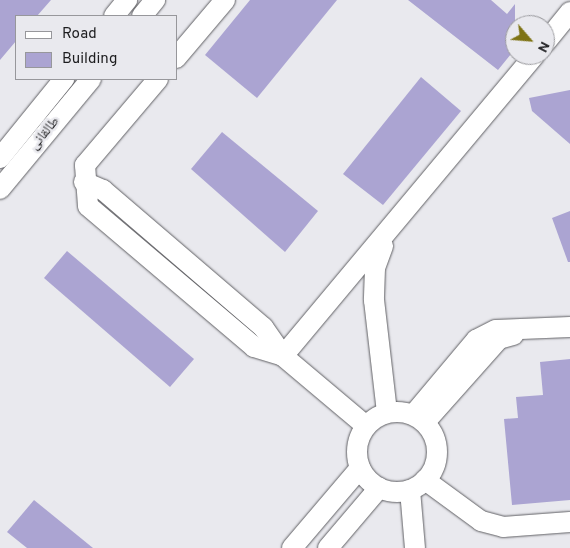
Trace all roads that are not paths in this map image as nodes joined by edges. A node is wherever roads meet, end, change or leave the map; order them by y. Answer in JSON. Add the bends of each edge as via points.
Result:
{"nodes":[{"id":1,"x":127,"y":0,"type":"edge"},
{"id":2,"x":155,"y":0,"type":"edge"},
{"id":3,"x":225,"y":0,"type":"edge"},
{"id":4,"x":570,"y":12,"type":"edge"},
{"id":5,"x":115,"y":15,"type":"edge"},
{"id":6,"x":143,"y":15,"type":"edge"},
{"id":7,"x":555,"y":31,"type":"edge"},
{"id":8,"x":178,"y":56,"type":"edge"},
{"id":9,"x":527,"y":65,"type":"edge"},
{"id":10,"x":63,"y":80,"type":"edge"},
{"id":11,"x":90,"y":80,"type":"edge"},
{"id":12,"x":157,"y":80,"type":"edge"},
{"id":13,"x":0,"y":158,"type":"edge"},
{"id":14,"x":0,"y":189,"type":"edge"},
{"id":15,"x":386,"y":237,"type":"junction"},
{"id":16,"x":570,"y":327,"type":"edge"},
{"id":17,"x":283,"y":356,"type":"junction"},
{"id":18,"x":388,"y":412,"type":"junction"},
{"id":19,"x":420,"y":418,"type":"junction"},
{"id":20,"x":365,"y":426,"type":"junction"},
{"id":21,"x":360,"y":468,"type":"junction"},
{"id":22,"x":417,"y":485,"type":"junction"},
{"id":23,"x":379,"y":488,"type":"junction"},
{"id":24,"x":570,"y":522,"type":"edge"},
{"id":25,"x":292,"y":548,"type":"edge"},
{"id":26,"x":328,"y":548,"type":"edge"},
{"id":27,"x":415,"y":548,"type":"edge"}],
"edges":[{"from":1,"to":5,"type":"street"},
{"from":2,"to":6,"type":"street"},
{"from":3,"to":8,"type":"street"},
{"from":4,"to":7,"type":"street"},
{"from":9,"to":15,"type":"street"},
{"from":10,"to":13,"type":"street","name":"طالقانی"},
{"from":11,"to":14,"type":"street","name":"طالقانی"},
{"from":12,"to":17,"type":"street","via":[[85,165],[84,182],[104,190],[263,327]]},
{"from":15,"to":17,"type":"street"},
{"from":15,"to":18,"type":"street","via":[[375,268],[374,300]]},
{"from":16,"to":19,"type":"street","via":[[527,330],[499,339]]},
{"from":17,"to":20,"type":"street"},
{"from":18,"to":19,"type":"street"},
{"from":18,"to":20,"type":"street"},
{"from":19,"to":22,"type":"street","via":[[438,447],[437,461]]},
{"from":20,"to":21,"type":"street","via":[[356,450]]},
{"from":21,"to":23,"type":"street"},
{"from":21,"to":25,"type":"street"},
{"from":22,"to":23,"type":"street"},
{"from":22,"to":24,"type":"street","via":[[481,521],[503,527]]},
{"from":22,"to":27,"type":"street"},
{"from":23,"to":26,"type":"street"}]}
